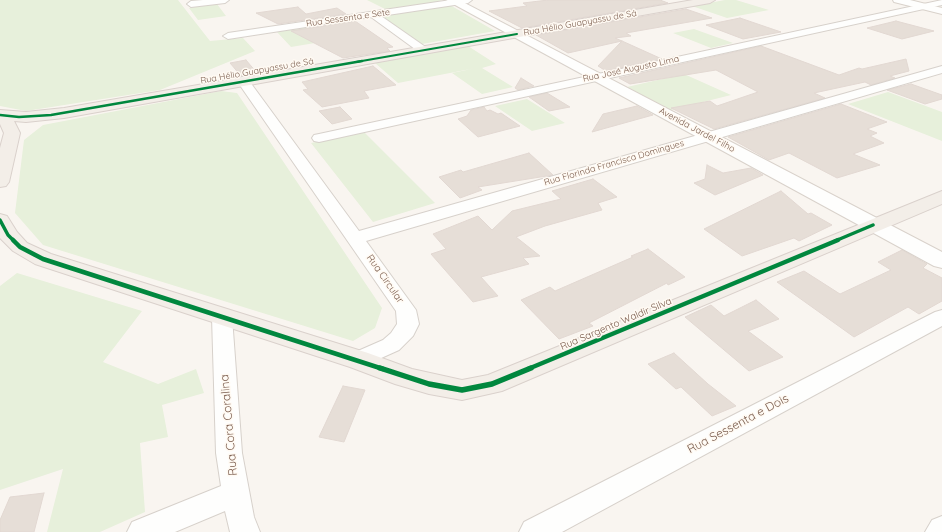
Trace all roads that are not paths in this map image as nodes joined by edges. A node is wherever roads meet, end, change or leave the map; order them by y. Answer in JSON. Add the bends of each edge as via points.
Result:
{"nodes":[{"id":1,"x":226,"y":0,"type":"edge"},
{"id":2,"x":468,"y":0,"type":"edge"},
{"id":3,"x":710,"y":0,"type":"edge"},
{"id":4,"x":898,"y":0,"type":"edge"},
{"id":5,"x":453,"y":1,"type":"edge"},
{"id":6,"x":942,"y":2,"type":"edge"},
{"id":7,"x":191,"y":4,"type":"dead end"},
{"id":8,"x":922,"y":6,"type":"junction"},
{"id":9,"x":942,"y":11,"type":"edge"},
{"id":10,"x":372,"y":14,"type":"junction"},
{"id":11,"x":517,"y":34,"type":"junction"},
{"id":12,"x":228,"y":36,"type":"dead end"},
{"id":13,"x":423,"y":50,"type":"junction"},
{"id":14,"x":942,"y":69,"type":"edge"},
{"id":15,"x":597,"y":77,"type":"junction"},
{"id":16,"x":243,"y":81,"type":"junction"},
{"id":17,"x":64,"y":113,"type":"junction"},
{"id":18,"x":0,"y":115,"type":"edge"},
{"id":19,"x":707,"y":136,"type":"junction"},
{"id":20,"x":320,"y":138,"type":"dead end"},
{"id":21,"x":11,"y":140,"type":"junction"},
{"id":22,"x":2,"y":164,"type":"edge"},
{"id":23,"x":0,"y":182,"type":"edge"},
{"id":24,"x":942,"y":197,"type":"edge"},
{"id":25,"x":0,"y":220,"type":"edge"},
{"id":26,"x":873,"y":225,"type":"junction"},
{"id":27,"x":356,"y":238,"type":"junction"},
{"id":28,"x":942,"y":261,"type":"edge"},
{"id":29,"x":222,"y":317,"type":"junction"},
{"id":30,"x":942,"y":317,"type":"edge"},
{"id":31,"x":359,"y":360,"type":"junction"},
{"id":32,"x":236,"y":493,"type":"junction"},
{"id":33,"x":142,"y":532,"type":"edge"},
{"id":34,"x":245,"y":532,"type":"edge"},
{"id":35,"x":534,"y":532,"type":"edge"}],
"edges":[{"from":1,"to":7,"type":"street"},
{"from":2,"to":5,"type":"street","name":"Rua Sessenta e Sete"},
{"from":3,"to":11,"type":"main road","name":"Rua Hélio Guapyassu de Sá"},
{"from":4,"to":8,"type":"main road"},
{"from":5,"to":10,"type":"street","name":"Rua Sessenta e Sete"},
{"from":5,"to":11,"type":"main road","name":"Avenida Jardel Filho"},
{"from":6,"to":8,"type":"street","name":"Rua José Augusto Lima"},
{"from":8,"to":9,"type":"main road"},
{"from":8,"to":15,"type":"street","name":"Rua José Augusto Lima"},
{"from":10,"to":12,"type":"street","name":"Rua Sessenta e Sete"},
{"from":10,"to":13,"type":"street"},
{"from":11,"to":13,"type":"main road","name":"Rua Hélio Guapyassu de Sá"},
{"from":11,"to":15,"type":"main road","name":"Avenida Jardel Filho"},
{"from":13,"to":16,"type":"main road","name":"Rua Hélio Guapyassu de Sá"},
{"from":14,"to":19,"type":"street","name":"Rua Florinda Francisca Domingues"},
{"from":15,"to":19,"type":"main road","name":"Avenida Jardel Filho"},
{"from":15,"to":20,"type":"street","name":"Rua José Augusto Lima"},
{"from":16,"to":17,"type":"main road","name":"Rua Hélio Guapyassu de Sá"},
{"from":16,"to":27,"type":"street","name":"Rua Circular"},
{"from":17,"to":18,"type":"main road","name":"Rua Hélio Guapyassu de Sá","via":[[26,117]]},
{"from":17,"to":21,"type":"main road","via":[[29,126]]},
{"from":18,"to":21,"type":"main road","via":[[11,128]]},
{"from":19,"to":26,"type":"main road","name":"Avenida Jardel Filho"},
{"from":19,"to":27,"type":"street","name":"Rua Florinda Francisca Domingues"},
{"from":21,"to":22,"type":"main road"},
{"from":22,"to":23,"type":"main road"},
{"from":24,"to":26,"type":"main road","name":"Rua Sargento Waldir Silva"},
{"from":25,"to":29,"type":"main road","via":[[20,247],[43,259]]},
{"from":26,"to":28,"type":"main road","name":"Avenida Jardel Filho"},
{"from":26,"to":31,"type":"main road","name":"Rua Sargento Waldir Silva","via":[[492,384],[462,390],[447,388],[405,377]]},
{"from":27,"to":31,"type":"street","name":"Rua Circular","via":[[403,304],[408,316],[408,324],[399,338],[391,345]]},
{"from":29,"to":31,"type":"main road"},
{"from":29,"to":32,"type":"street","name":"Rua Cora Coralina","via":[[229,453]]},
{"from":30,"to":35,"type":"street","name":"Rua Sessenta e Dois"},
{"from":32,"to":33,"type":"street"},
{"from":32,"to":34,"type":"street","name":"Rua Cora Coralina"}]}
